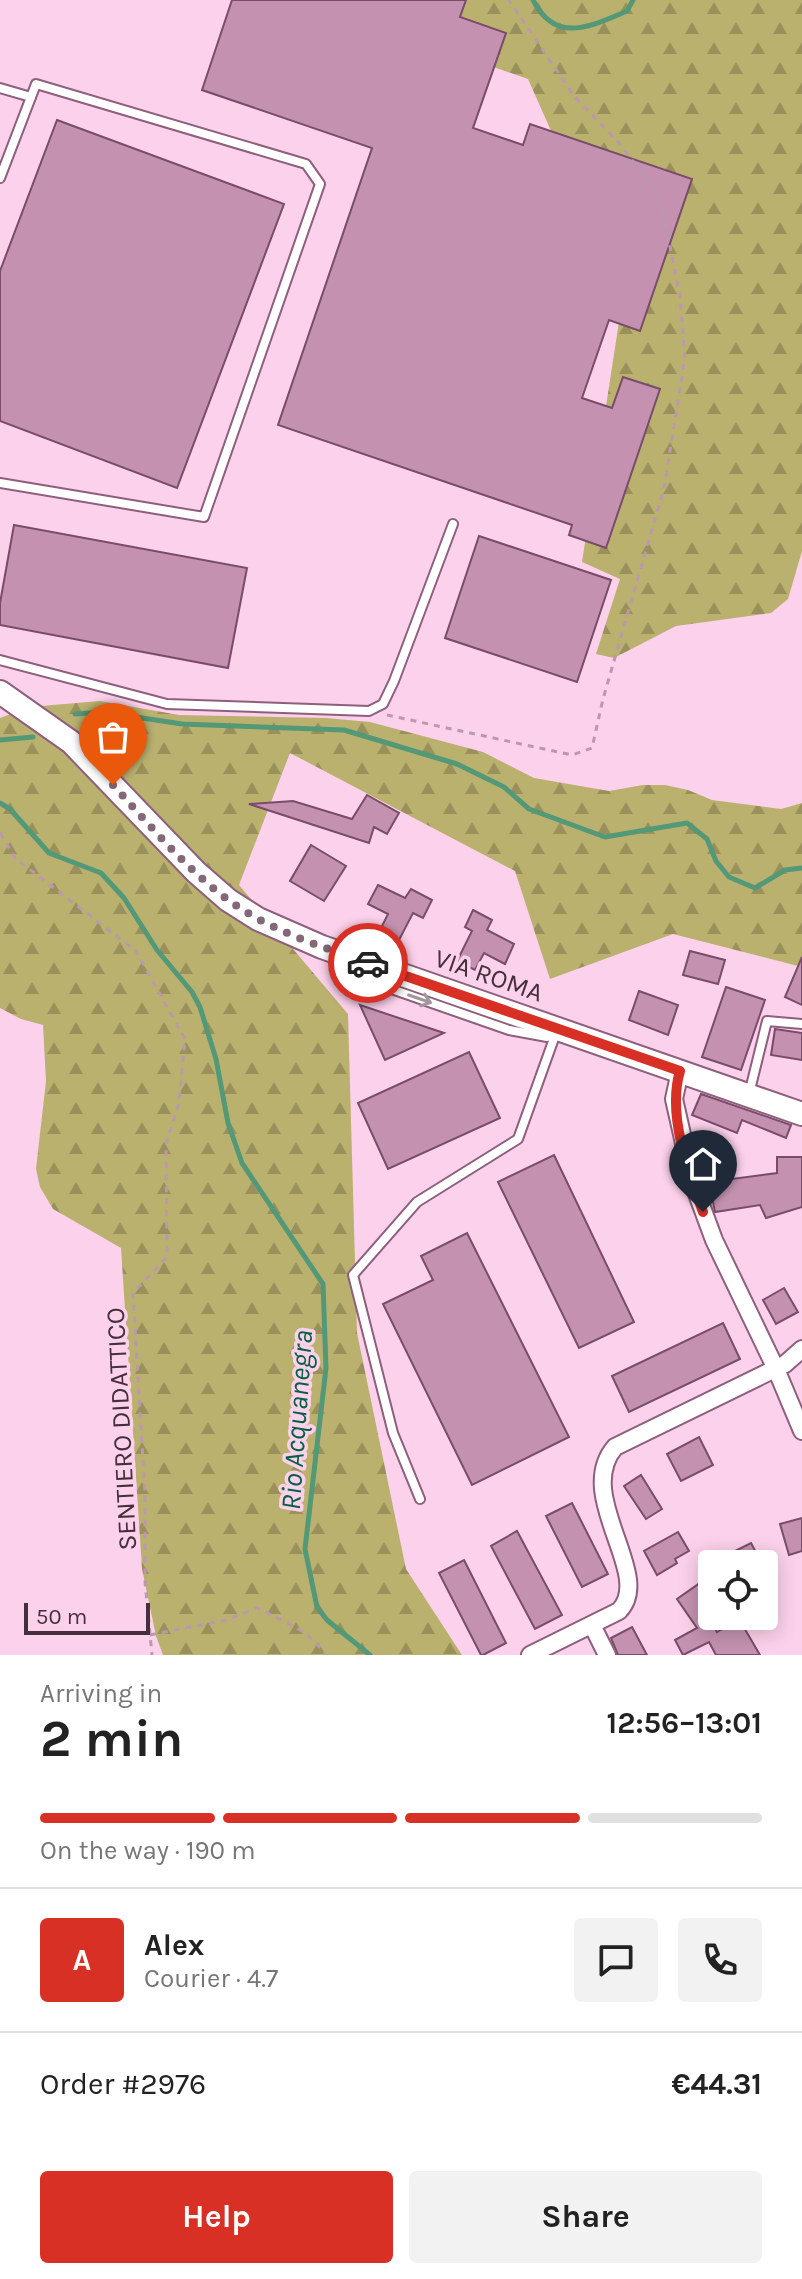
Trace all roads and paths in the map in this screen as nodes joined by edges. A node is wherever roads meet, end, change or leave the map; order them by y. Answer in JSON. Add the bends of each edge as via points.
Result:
{"nodes":[{"id":1,"x":509,"y":0,"type":"edge"},
{"id":2,"x":0,"y":88,"type":"edge"},
{"id":3,"x":31,"y":97,"type":"junction"},
{"id":4,"x":0,"y":178,"type":"edge"},
{"id":5,"x":0,"y":483,"type":"edge"},
{"id":6,"x":453,"y":524,"type":"dead end"},
{"id":7,"x":0,"y":660,"type":"edge"},
{"id":8,"x":0,"y":692,"type":"edge"},
{"id":9,"x":369,"y":711,"type":"junction"},
{"id":10,"x":0,"y":833,"type":"edge"},
{"id":11,"x":802,"y":1024,"type":"edge"},
{"id":12,"x":557,"y":1029,"type":"junction"},
{"id":13,"x":680,"y":1071,"type":"junction"},
{"id":14,"x":749,"y":1095,"type":"junction"},
{"id":15,"x":802,"y":1114,"type":"edge"},
{"id":16,"x":802,"y":1349,"type":"edge"},
{"id":17,"x":776,"y":1369,"type":"junction"},
{"id":18,"x":802,"y":1431,"type":"edge"},
{"id":19,"x":420,"y":1499,"type":"dead end"},
{"id":20,"x":592,"y":1625,"type":"junction"},
{"id":21,"x":150,"y":1635,"type":"junction"},
{"id":22,"x":152,"y":1655,"type":"edge"},
{"id":23,"x":325,"y":1655,"type":"edge"},
{"id":24,"x":530,"y":1655,"type":"edge"},
{"id":25,"x":607,"y":1655,"type":"edge"}],
"edges":[{"from":1,"to":9,"type":"path","via":[[574,96],[660,196],[680,297],[685,358],[664,488],[592,748],[572,755]]},
{"from":2,"to":3,"type":"lane"},
{"from":3,"to":4,"type":"lane"},
{"from":3,"to":5,"type":"lane","via":[[36,84],[306,164],[320,184],[204,517]]},
{"from":6,"to":9,"type":"lane","via":[[394,681],[383,704]]},
{"from":7,"to":9,"type":"lane","via":[[167,704]]},
{"from":8,"to":12,"type":"street","name":"VIA ROMA","via":[[71,742],[196,872],[258,919],[336,952]]},
{"from":10,"to":21,"type":"path","name":"SENTIERO DIDATTICO","via":[[15,858],[136,951],[185,1039],[179,1103],[166,1144],[167,1257],[133,1293]]},
{"from":11,"to":14,"type":"lane","via":[[767,1021]]},
{"from":12,"to":13,"type":"street","name":"VIA ROMA"},
{"from":12,"to":19,"type":"lane","via":[[518,1139],[417,1202],[353,1275],[393,1433]]},
{"from":13,"to":14,"type":"street","name":"VIA ROMA"},
{"from":13,"to":17,"type":"street","via":[[674,1099],[693,1183],[714,1240]]},
{"from":14,"to":15,"type":"street","name":"VIA ROMA"},
{"from":16,"to":17,"type":"street"},
{"from":17,"to":18,"type":"street"},
{"from":17,"to":20,"type":"street","via":[[615,1447],[609,1455],[602,1490],[630,1585],[626,1604]]},
{"from":20,"to":24,"type":"street"},
{"from":20,"to":25,"type":"street"},
{"from":21,"to":22,"type":"path","name":"SENTIERO DIDATTICO"},
{"from":21,"to":23,"type":"path","via":[[226,1620],[257,1608],[290,1625]]}]}
